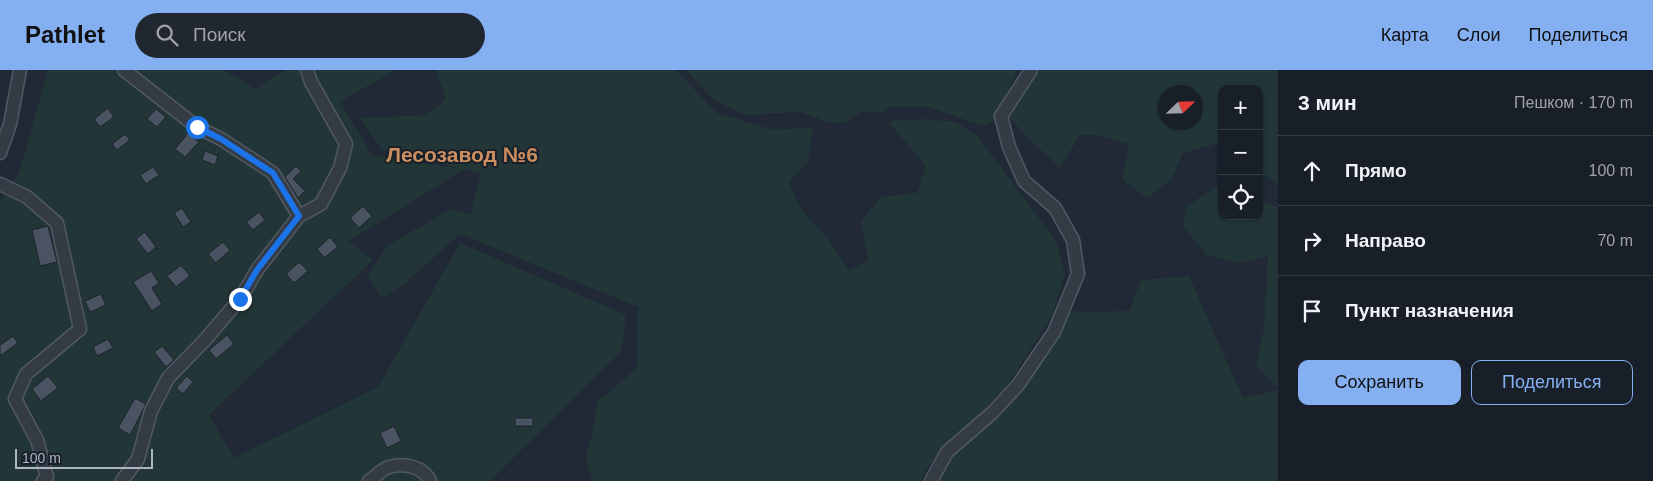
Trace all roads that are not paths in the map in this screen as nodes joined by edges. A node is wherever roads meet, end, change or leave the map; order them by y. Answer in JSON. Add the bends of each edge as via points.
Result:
{"nodes":[{"id":1,"x":20,"y":70,"type":"edge"},
{"id":2,"x":124,"y":70,"type":"edge"},
{"id":3,"x":307,"y":70,"type":"edge"},
{"id":4,"x":1031,"y":70,"type":"edge"},
{"id":5,"x":0,"y":153,"type":"edge"},
{"id":6,"x":0,"y":184,"type":"edge"},
{"id":7,"x":299,"y":216,"type":"junction"},
{"id":8,"x":43,"y":481,"type":"edge"},
{"id":9,"x":122,"y":481,"type":"edge"},
{"id":10,"x":370,"y":481,"type":"edge"},
{"id":11,"x":430,"y":481,"type":"edge"},
{"id":12,"x":931,"y":481,"type":"edge"}],
"edges":[{"from":1,"to":5,"type":"street","via":[[10,124]]},
{"from":2,"to":7,"type":"street","via":[[197,127],[273,173]]},
{"from":3,"to":7,"type":"street","via":[[346,144],[340,168],[321,204]]},
{"from":4,"to":12,"type":"street","via":[[1001,116],[1008,147],[1024,181],[1055,208],[1073,240],[1078,274],[1054,332],[1018,385],[992,413],[947,452]]},
{"from":6,"to":8,"type":"street","via":[[27,197],[57,223],[80,329],[26,374],[15,399],[37,440],[47,477]]},
{"from":7,"to":9,"type":"street","via":[[257,270],[240,299],[168,378],[151,411],[138,459]]},
{"from":10,"to":11,"type":"street","via":[[388,467],[416,466],[427,474]]}]}
